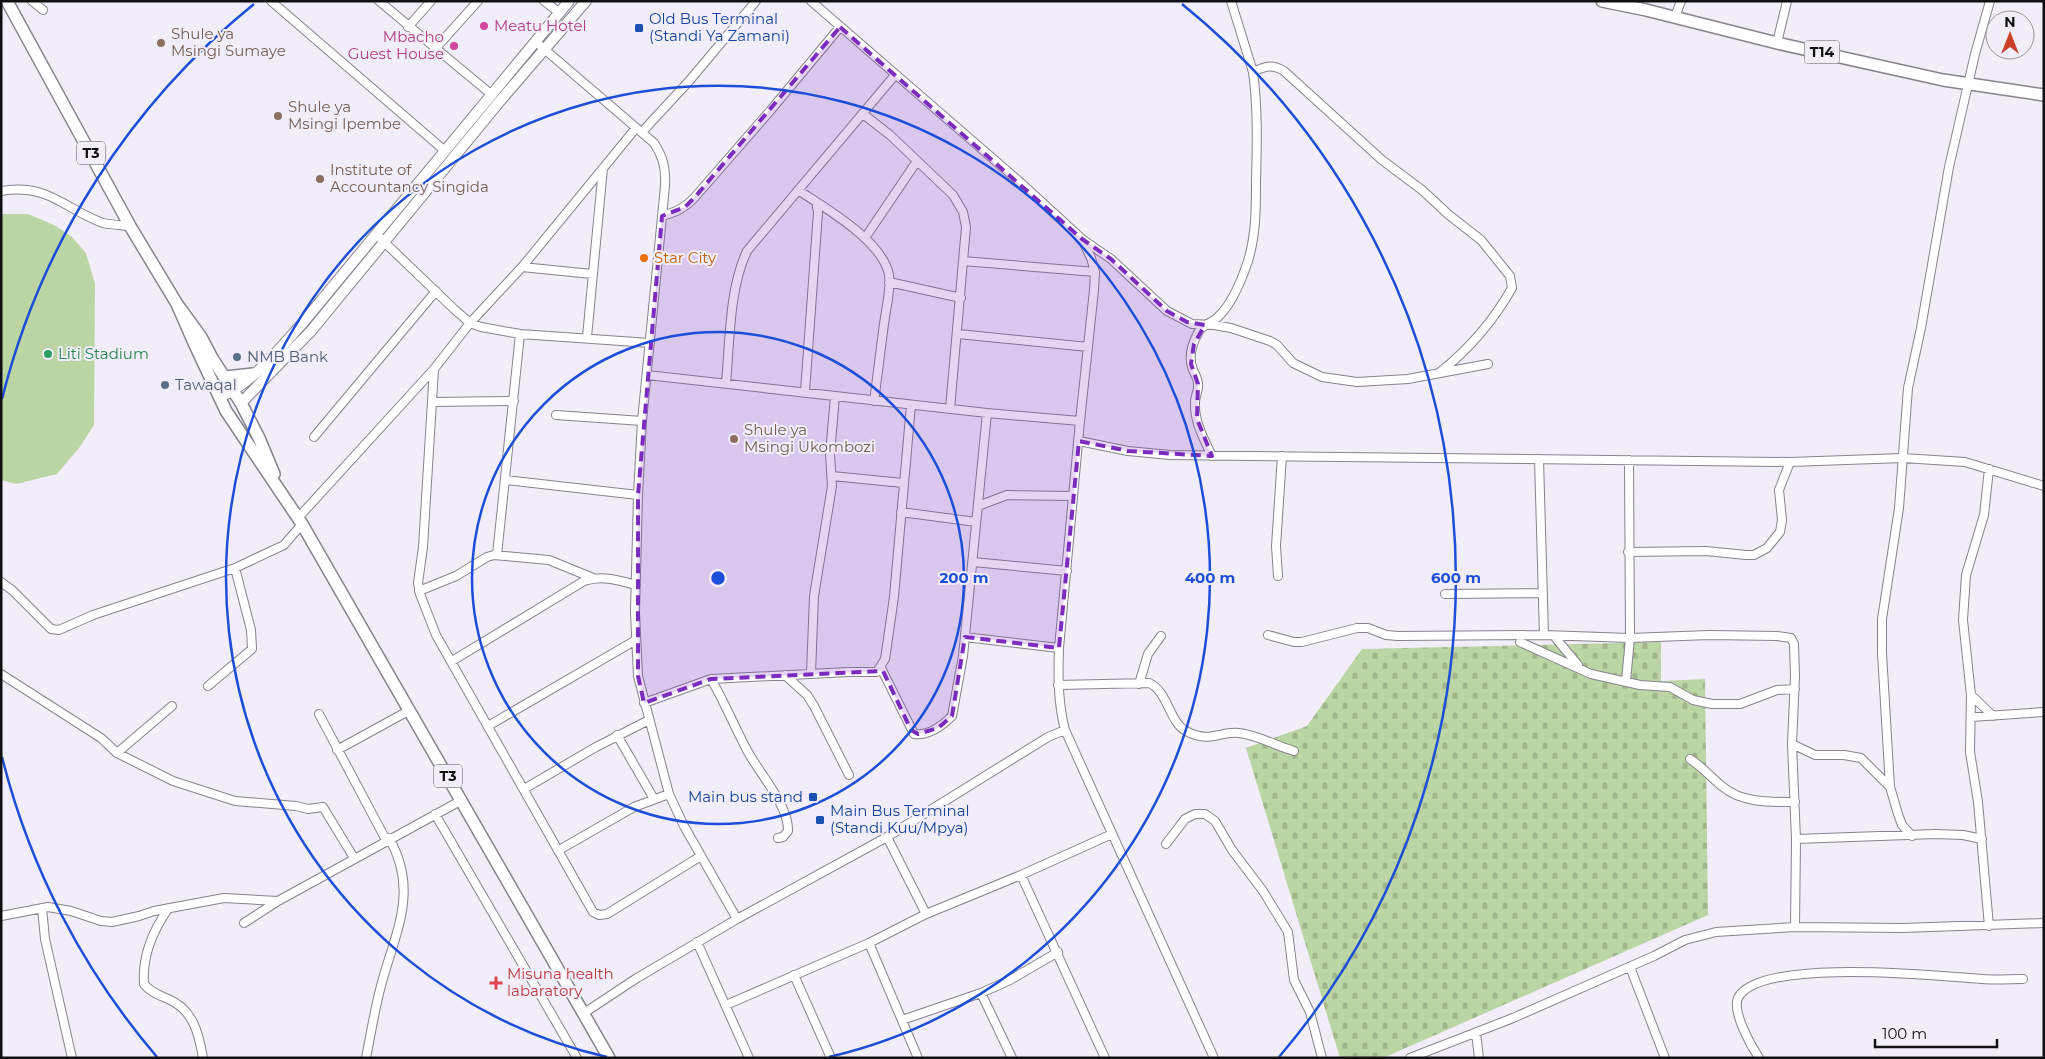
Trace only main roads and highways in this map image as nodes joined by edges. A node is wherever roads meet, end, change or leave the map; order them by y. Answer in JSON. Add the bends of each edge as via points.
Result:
{"nodes":[{"id":1,"x":7,"y":1,"type":"edge"},
{"id":2,"x":569,"y":1,"type":"edge"},
{"id":3,"x":586,"y":1,"type":"edge"},
{"id":4,"x":1609,"y":2,"type":"edge"},
{"id":5,"x":540,"y":46,"type":"junction"},
{"id":6,"x":2044,"y":95,"type":"edge"},
{"id":7,"x":381,"y":239,"type":"junction"},
{"id":8,"x":177,"y":304,"type":"junction"},
{"id":9,"x":253,"y":374,"type":"junction"},
{"id":10,"x":225,"y":377,"type":"junction"},
{"id":11,"x":233,"y":391,"type":"junction"},
{"id":12,"x":220,"y":397,"type":"junction"},
{"id":13,"x":241,"y":402,"type":"junction"},
{"id":14,"x":284,"y":496,"type":"junction"},
{"id":15,"x":609,"y":1058,"type":"edge"}],
"edges":[{"from":1,"to":8,"type":"highway","number":"T3","via":[[130,226]]},
{"from":2,"to":5,"type":"main road"},
{"from":3,"to":5,"type":"main road"},
{"from":4,"to":6,"type":"highway","number":"T14","via":[[1969,85]]},
{"from":5,"to":7,"type":"main road"},
{"from":5,"to":7,"type":"main road","via":[[492,95],[445,151]]},
{"from":7,"to":9,"type":"main road"},
{"from":7,"to":13,"type":"main road","via":[[311,331]]},
{"from":8,"to":10,"type":"highway","number":"T3"},
{"from":8,"to":12,"type":"highway","number":"T3"},
{"from":9,"to":10,"type":"highway"},
{"from":9,"to":11,"type":"main road"},
{"from":10,"to":11,"type":"highway","number":"T3"},
{"from":11,"to":12,"type":"main road"},
{"from":11,"to":13,"type":"highway","number":"T3"},
{"from":12,"to":14,"type":"highway","number":"T3","via":[[240,434]]},
{"from":13,"to":14,"type":"highway","number":"T3"},
{"from":14,"to":15,"type":"highway","number":"T3"}]}
